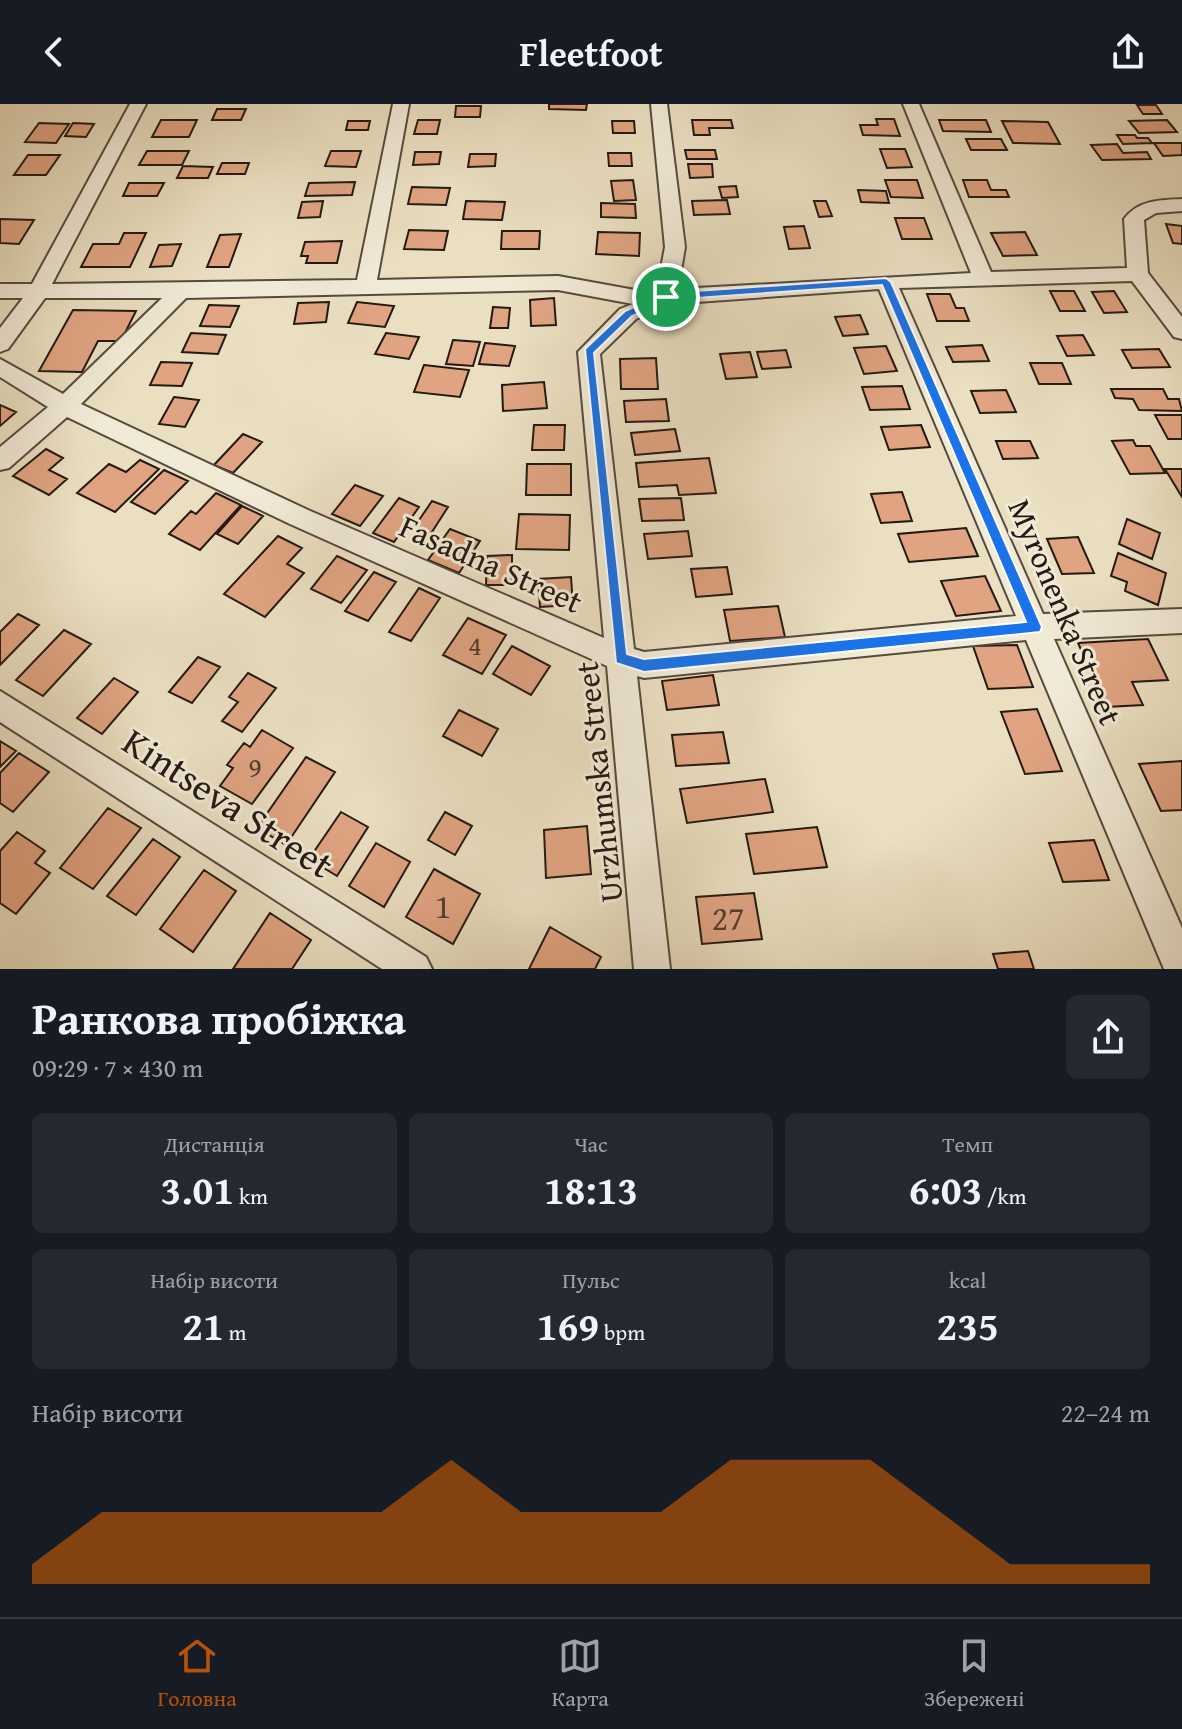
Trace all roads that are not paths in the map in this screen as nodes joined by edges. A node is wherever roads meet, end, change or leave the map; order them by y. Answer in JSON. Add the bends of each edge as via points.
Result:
{"nodes":[{"id":1,"x":138,"y":104,"type":"edge"},
{"id":2,"x":401,"y":104,"type":"edge"},
{"id":3,"x":659,"y":104,"type":"edge"},
{"id":4,"x":911,"y":104,"type":"edge"},
{"id":5,"x":1182,"y":205,"type":"edge"},
{"id":6,"x":1138,"y":274,"type":"junction"},
{"id":7,"x":984,"y":280,"type":"junction"},
{"id":8,"x":886,"y":282,"type":"junction"},
{"id":9,"x":366,"y":286,"type":"junction"},
{"id":10,"x":0,"y":291,"type":"edge"},
{"id":11,"x":181,"y":291,"type":"junction"},
{"id":12,"x":38,"y":292,"type":"junction"},
{"id":13,"x":666,"y":297,"type":"junction"},
{"id":14,"x":1182,"y":332,"type":"edge"},
{"id":15,"x":0,"y":344,"type":"edge"},
{"id":16,"x":0,"y":367,"type":"edge"},
{"id":17,"x":65,"y":406,"type":"junction"},
{"id":18,"x":0,"y":461,"type":"edge"},
{"id":19,"x":1182,"y":621,"type":"edge"},
{"id":20,"x":1035,"y":627,"type":"junction"},
{"id":21,"x":621,"y":659,"type":"junction"},
{"id":22,"x":0,"y":705,"type":"edge"},
{"id":23,"x":414,"y":969,"type":"edge"},
{"id":24,"x":652,"y":969,"type":"edge"},
{"id":25,"x":1182,"y":969,"type":"edge"}],
"edges":[{"from":1,"to":12,"type":"street"},
{"from":2,"to":9,"type":"street"},
{"from":3,"to":13,"type":"street","via":[[675,247]]},
{"from":4,"to":7,"type":"street"},
{"from":5,"to":6,"type":"street","via":[[1148,208],[1134,219]]},
{"from":6,"to":7,"type":"street"},
{"from":6,"to":14,"type":"street"},
{"from":7,"to":8,"type":"street"},
{"from":8,"to":13,"type":"street"},
{"from":8,"to":20,"type":"street","name":"Myronenka Street"},
{"from":9,"to":11,"type":"street"},
{"from":9,"to":13,"type":"street","via":[[558,283]]},
{"from":10,"to":12,"type":"street"},
{"from":11,"to":12,"type":"street"},
{"from":11,"to":17,"type":"street"},
{"from":12,"to":15,"type":"street"},
{"from":13,"to":21,"type":"street","name":"Urzhumska Street","via":[[628,314],[589,352]]},
{"from":16,"to":17,"type":"street","name":"Fasadna Street"},
{"from":17,"to":18,"type":"street"},
{"from":17,"to":21,"type":"street","name":"Fasadna Street","via":[[299,517]]},
{"from":19,"to":20,"type":"street","name":"Fasadna Street"},
{"from":20,"to":21,"type":"street","name":"Fasadna Street","via":[[644,665]]},
{"from":20,"to":25,"type":"street","name":"Myronenka Street"},
{"from":21,"to":24,"type":"street","name":"Urzhumska Street"},
{"from":22,"to":23,"type":"street","name":"Kintseva Street"}]}
